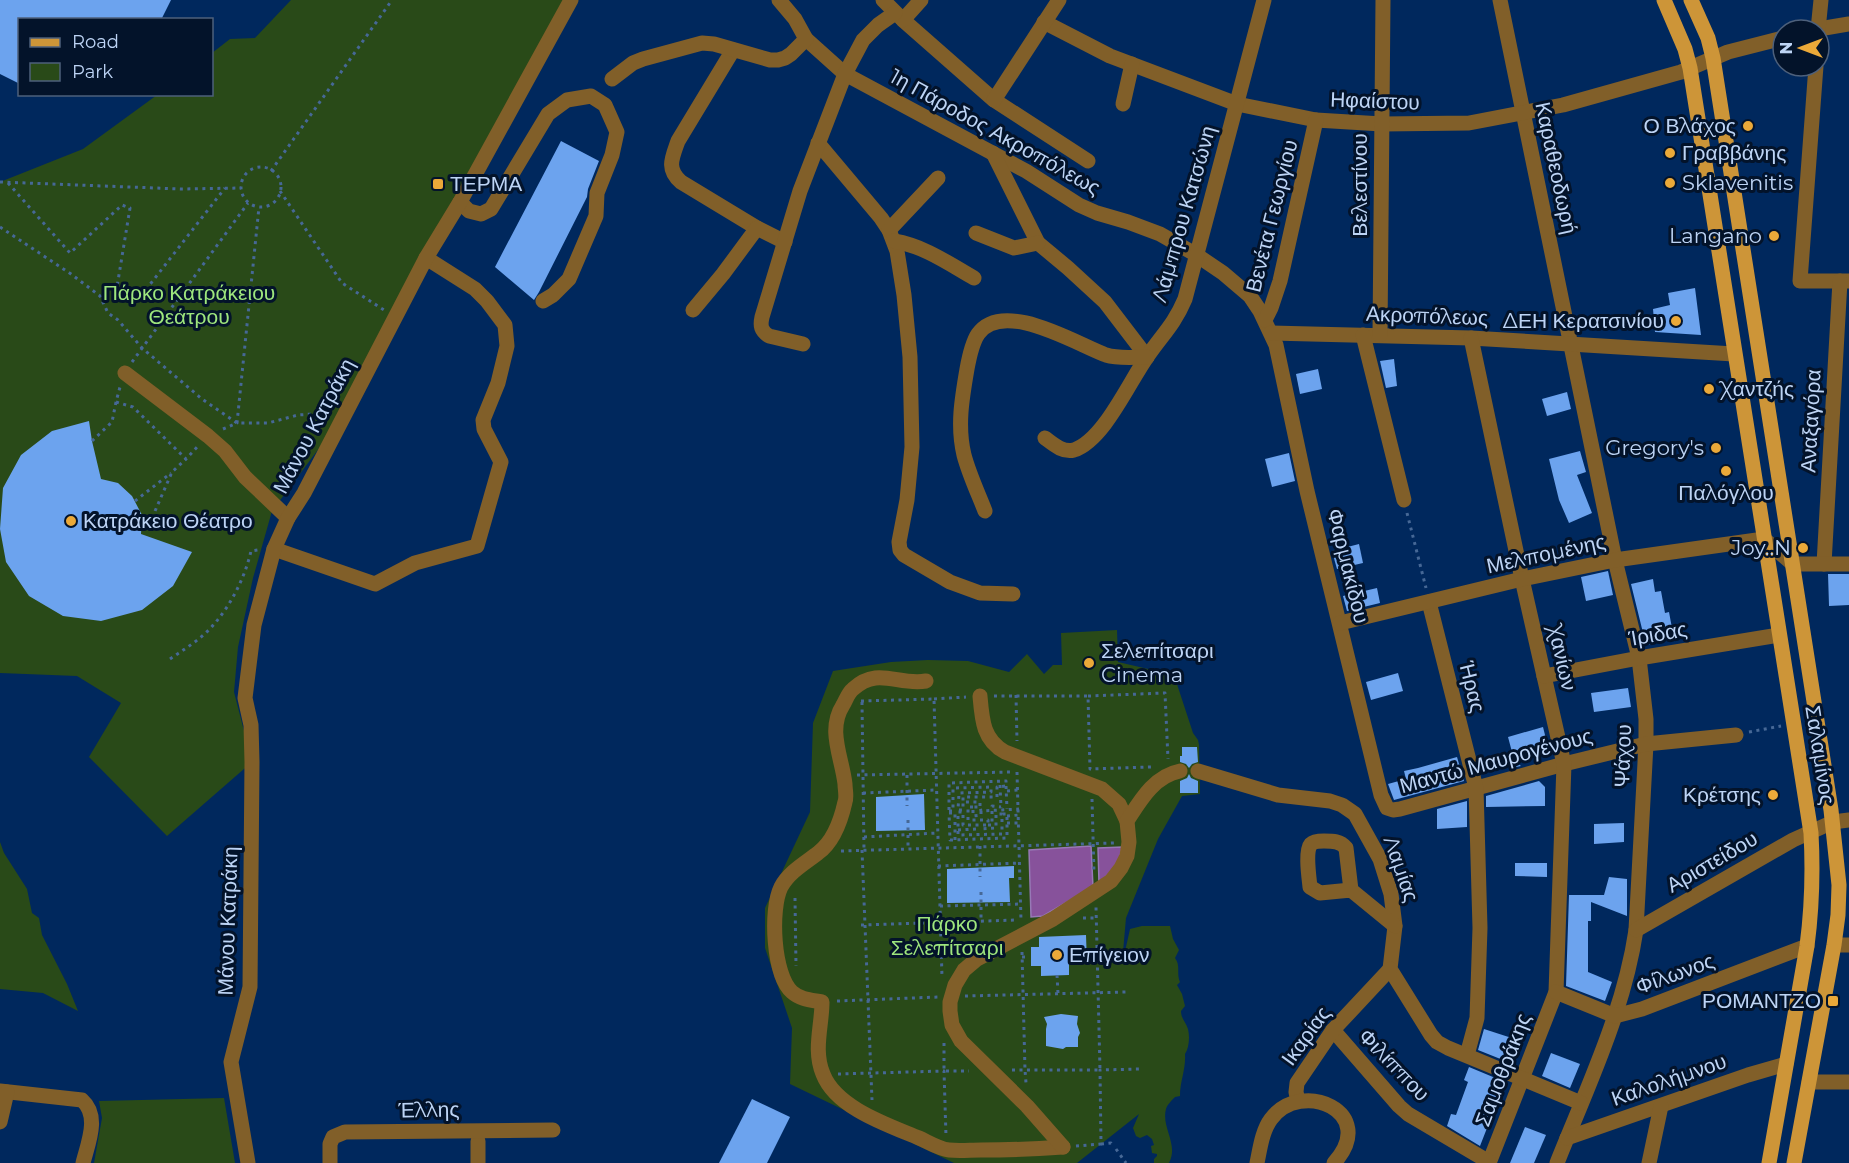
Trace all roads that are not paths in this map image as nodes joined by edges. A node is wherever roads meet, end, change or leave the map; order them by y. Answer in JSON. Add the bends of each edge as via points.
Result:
{"nodes":[{"id":1,"x":571,"y":0,"type":"edge"},
{"id":2,"x":779,"y":0,"type":"edge"},
{"id":3,"x":883,"y":0,"type":"edge"},
{"id":4,"x":921,"y":0,"type":"edge"},
{"id":5,"x":1059,"y":0,"type":"edge"},
{"id":6,"x":1264,"y":0,"type":"edge"},
{"id":7,"x":1383,"y":0,"type":"edge"},
{"id":8,"x":1500,"y":0,"type":"edge"},
{"id":9,"x":1664,"y":0,"type":"edge"},
{"id":10,"x":1691,"y":0,"type":"edge"},
{"id":11,"x":1821,"y":0,"type":"edge"},
{"id":12,"x":899,"y":16,"type":"junction"},
{"id":13,"x":1819,"y":18,"type":"edge"},
{"id":14,"x":1044,"y":21,"type":"junction"},
{"id":15,"x":1849,"y":24,"type":"edge"},
{"id":16,"x":1831,"y":27,"type":"edge"},
{"id":17,"x":807,"y":39,"type":"junction"},
{"id":18,"x":1771,"y":41,"type":"edge"},
{"id":19,"x":733,"y":50,"type":"junction"},
{"id":20,"x":1713,"y":57,"type":"junction"},
{"id":21,"x":1132,"y":64,"type":"junction"},
{"id":22,"x":1690,"y":68,"type":"junction"},
{"id":23,"x":845,"y":74,"type":"junction"},
{"id":24,"x":1815,"y":78,"type":"edge"},
{"id":25,"x":612,"y":79,"type":"dead end"},
{"id":26,"x":994,"y":100,"type":"junction"},
{"id":27,"x":1123,"y":104,"type":"dead end"},
{"id":28,"x":1237,"y":104,"type":"junction"},
{"id":29,"x":1523,"y":114,"type":"junction"},
{"id":30,"x":1316,"y":120,"type":"junction"},
{"id":31,"x":1382,"y":124,"type":"junction"},
{"id":32,"x":818,"y":143,"type":"junction"},
{"id":33,"x":993,"y":153,"type":"junction"},
{"id":34,"x":1088,"y":161,"type":"dead end"},
{"id":35,"x":938,"y":178,"type":"dead end"},
{"id":36,"x":460,"y":202,"type":"junction"},
{"id":37,"x":757,"y":228,"type":"junction"},
{"id":38,"x":976,"y":232,"type":"dead end"},
{"id":39,"x":892,"y":236,"type":"junction"},
{"id":40,"x":785,"y":242,"type":"junction"},
{"id":41,"x":1038,"y":243,"type":"junction"},
{"id":42,"x":1196,"y":254,"type":"junction"},
{"id":43,"x":426,"y":258,"type":"junction"},
{"id":44,"x":974,"y":278,"type":"dead end"},
{"id":45,"x":1845,"y":281,"type":"edge"},
{"id":46,"x":543,"y":302,"type":"dead end"},
{"id":47,"x":693,"y":310,"type":"dead end"},
{"id":48,"x":1268,"y":327,"type":"junction"},
{"id":49,"x":1363,"y":335,"type":"junction"},
{"id":50,"x":1380,"y":335,"type":"junction"},
{"id":51,"x":1471,"y":338,"type":"junction"},
{"id":52,"x":803,"y":344,"type":"dead end"},
{"id":53,"x":1572,"y":344,"type":"junction"},
{"id":54,"x":1734,"y":354,"type":"junction"},
{"id":55,"x":1147,"y":357,"type":"junction"},
{"id":56,"x":125,"y":374,"type":"road end"},
{"id":57,"x":1045,"y":438,"type":"dead end"},
{"id":58,"x":1404,"y":500,"type":"road end"},
{"id":59,"x":985,"y":511,"type":"dead end"},
{"id":60,"x":288,"y":518,"type":"junction"},
{"id":61,"x":1764,"y":539,"type":"junction"},
{"id":62,"x":274,"y":549,"type":"junction"},
{"id":63,"x":1615,"y":560,"type":"junction"},
{"id":64,"x":1793,"y":564,"type":"junction"},
{"id":65,"x":1824,"y":564,"type":"junction"},
{"id":66,"x":1849,"y":564,"type":"edge"},
{"id":67,"x":1522,"y":579,"type":"junction"},
{"id":68,"x":1013,"y":594,"type":"dead end"},
{"id":69,"x":1429,"y":602,"type":"junction"},
{"id":70,"x":1340,"y":623,"type":"junction"},
{"id":71,"x":1779,"y":635,"type":"junction"},
{"id":72,"x":1639,"y":658,"type":"junction"},
{"id":73,"x":1544,"y":676,"type":"junction"},
{"id":74,"x":926,"y":681,"type":"dead end"},
{"id":75,"x":980,"y":696,"type":"road end"},
{"id":76,"x":1736,"y":735,"type":"road end"},
{"id":77,"x":1646,"y":744,"type":"junction"},
{"id":78,"x":1564,"y":764,"type":"junction"},
{"id":79,"x":1172,"y":771,"type":"road end"},
{"id":80,"x":1198,"y":771,"type":"dead end"},
{"id":81,"x":1476,"y":788,"type":"junction"},
{"id":82,"x":1387,"y":808,"type":"joint"},
{"id":83,"x":1849,"y":820,"type":"edge"},
{"id":84,"x":1127,"y":821,"type":"junction"},
{"id":85,"x":1833,"y":822,"type":"junction"},
{"id":86,"x":1811,"y":833,"type":"junction"},
{"id":87,"x":1351,"y":890,"type":"dead end"},
{"id":88,"x":1395,"y":926,"type":"junction"},
{"id":89,"x":1636,"y":930,"type":"junction"},
{"id":90,"x":1842,"y":945,"type":"edge"},
{"id":91,"x":1807,"y":946,"type":"junction"},
{"id":92,"x":1390,"y":969,"type":"junction"},
{"id":93,"x":1556,"y":992,"type":"junction"},
{"id":94,"x":1615,"y":1016,"type":"junction"},
{"id":95,"x":1333,"y":1030,"type":"junction"},
{"id":96,"x":1467,"y":1055,"type":"junction"},
{"id":97,"x":1786,"y":1064,"type":"junction"},
{"id":98,"x":1522,"y":1077,"type":"junction"},
{"id":99,"x":1809,"y":1082,"type":"junction"},
{"id":100,"x":1849,"y":1082,"type":"edge"},
{"id":101,"x":3,"y":1091,"type":"edge"},
{"id":102,"x":1298,"y":1101,"type":"junction"},
{"id":103,"x":1581,"y":1102,"type":"junction"},
{"id":104,"x":1661,"y":1106,"type":"junction"},
{"id":105,"x":0,"y":1122,"type":"edge"},
{"id":106,"x":553,"y":1130,"type":"dead end"},
{"id":107,"x":1567,"y":1138,"type":"junction"},
{"id":108,"x":477,"y":1141,"type":"dead end"},
{"id":109,"x":1489,"y":1162,"type":"edge"},
{"id":110,"x":83,"y":1163,"type":"edge"},
{"id":111,"x":248,"y":1163,"type":"edge"},
{"id":112,"x":330,"y":1163,"type":"edge"},
{"id":113,"x":478,"y":1163,"type":"edge"},
{"id":114,"x":1257,"y":1163,"type":"edge"},
{"id":115,"x":1334,"y":1163,"type":"edge"},
{"id":116,"x":1557,"y":1163,"type":"edge"},
{"id":117,"x":1649,"y":1163,"type":"edge"},
{"id":118,"x":1769,"y":1163,"type":"edge"},
{"id":119,"x":1794,"y":1163,"type":"edge"}],
"edges":[{"from":1,"to":36,"type":"street","name":"Μάνου Κατράκη"},
{"from":2,"to":17,"type":"street","name":"1η Πάροδος Ακροπόλεως"},
{"from":3,"to":12,"type":"street"},
{"from":4,"to":12,"type":"street"},
{"from":5,"to":14,"type":"street"},
{"from":6,"to":28,"type":"street","name":"Λάμπρου Κατσώνη"},
{"from":7,"to":31,"type":"street","name":"Βελεστίνου"},
{"from":8,"to":29,"type":"street","name":"Καραθεοδωρή"},
{"from":9,"to":22,"type":"main road","name":"Σαλαμίνος"},
{"from":10,"to":20,"type":"main road","name":"Σαλαμίνος"},
{"from":11,"to":13,"type":"street"},
{"from":12,"to":23,"type":"street","via":[[878,25],[863,40]]},
{"from":12,"to":26,"type":"street"},
{"from":14,"to":21,"type":"street","name":"Ηφαίστου"},
{"from":14,"to":26,"type":"street"},
{"from":15,"to":16,"type":"street"},
{"from":17,"to":19,"type":"street","via":[[778,60]]},
{"from":17,"to":23,"type":"street","name":"1η Πάροδος Ακροπόλεως"},
{"from":18,"to":20,"type":"street","name":"Ηφαίστου"},
{"from":19,"to":25,"type":"street","via":[[702,43],[642,59]]},
{"from":19,"to":37,"type":"street","via":[[678,141],[671,167],[681,182]]},
{"from":20,"to":22,"type":"street","name":"Ηφαίστου"},
{"from":20,"to":64,"type":"main road","name":"Σαλαμίνος"},
{"from":21,"to":27,"type":"street"},
{"from":21,"to":28,"type":"street","name":"Ηφαίστου"},
{"from":22,"to":29,"type":"street","name":"Ηφαίστου"},
{"from":22,"to":54,"type":"main road","name":"Σαλαμίνος"},
{"from":23,"to":32,"type":"street"},
{"from":23,"to":33,"type":"street","name":"1η Πάροδος Ακροπόλεως"},
{"from":24,"to":45,"type":"street","via":[[1800,281]]},
{"from":26,"to":34,"type":"street"},
{"from":28,"to":30,"type":"street","name":"Ηφαίστου"},
{"from":28,"to":42,"type":"street","name":"Λάμπρου Κατσώνη"},
{"from":29,"to":31,"type":"street","name":"Ηφαίστου","via":[[1469,123]]},
{"from":29,"to":53,"type":"street","name":"Καραθεοδωρή"},
{"from":30,"to":31,"type":"street","name":"Ηφαίστου"},
{"from":30,"to":48,"type":"street","name":"Βενέτα Γεωργίου"},
{"from":31,"to":50,"type":"street","name":"Βελεστίνου"},
{"from":32,"to":39,"type":"street"},
{"from":32,"to":40,"type":"street"},
{"from":33,"to":41,"type":"street"},
{"from":33,"to":42,"type":"street","name":"1η Πάροδος Ακροπόλεως","via":[[1079,205],[1160,234]]},
{"from":35,"to":39,"type":"street"},
{"from":36,"to":43,"type":"street","name":"Μάνου Κατράκη"},
{"from":36,"to":46,"type":"street","via":[[469,211],[481,214],[490,209],[548,114],[567,100],[591,96],[605,105],[616,132],[612,155],[597,193],[596,216],[570,279]]},
{"from":37,"to":40,"type":"street"},
{"from":37,"to":47,"type":"street"},
{"from":38,"to":41,"type":"street","via":[[1014,248]]},
{"from":39,"to":44,"type":"street"},
{"from":39,"to":68,"type":"street","via":[[904,295],[910,357],[912,447],[900,550],[950,582],[980,593]]},
{"from":40,"to":52,"type":"street","via":[[761,329],[769,336]]},
{"from":41,"to":55,"type":"street","via":[[1104,302]]},
{"from":42,"to":48,"type":"street","via":[[1250,296]]},
{"from":42,"to":55,"type":"street","name":"Λάμπρου Κατσώνη","via":[[1178,315]]},
{"from":43,"to":60,"type":"street","name":"Μάνου Κατράκη"},
{"from":43,"to":62,"type":"street","via":[[475,289],[505,325],[507,346],[483,420],[501,462],[477,546],[415,563],[375,584]]},
{"from":45,"to":65,"type":"street","name":"Αναξαγόρα"},
{"from":48,"to":49,"type":"street","name":"Ακροπόλεως"},
{"from":48,"to":70,"type":"street","name":"Φαρμακίδου","via":[[1276,345]]},
{"from":49,"to":50,"type":"street","name":"Ακροπόλεως"},
{"from":49,"to":58,"type":"street"},
{"from":50,"to":51,"type":"street","name":"Ακροπόλεως"},
{"from":51,"to":53,"type":"street","name":"Ακροπόλεως"},
{"from":51,"to":67,"type":"street","name":"Χανίων"},
{"from":53,"to":54,"type":"street","name":"Ακροπόλεως"},
{"from":53,"to":63,"type":"street","name":"Ψάχου"},
{"from":54,"to":61,"type":"main road","name":"Σαλαμίνος"},
{"from":55,"to":57,"type":"street","name":"Λάμπρου Κατσώνη","via":[[1113,413],[1083,445],[1064,450]]},
{"from":55,"to":59,"type":"street","via":[[1108,356],[1058,332],[1022,323],[998,322],[978,333],[968,362],[960,425],[964,455]]},
{"from":56,"to":60,"type":"street","via":[[225,451],[245,477]]},
{"from":60,"to":62,"type":"street","name":"Μάνου Κατράκη"},
{"from":61,"to":63,"type":"street","name":"Μελπομένης"},
{"from":61,"to":64,"type":"street"},
{"from":61,"to":71,"type":"main road","name":"Σαλαμίνος"},
{"from":62,"to":111,"type":"street","name":"Μάνου Κατράκη","via":[[255,618],[245,699],[251,725],[252,762],[250,987],[231,1062]]},
{"from":63,"to":67,"type":"street","name":"Μελπομένης"},
{"from":63,"to":72,"type":"street","name":"Ψάχου"},
{"from":64,"to":65,"type":"street"},
{"from":64,"to":85,"type":"main road","name":"Σαλαμίνος"},
{"from":65,"to":66,"type":"street"},
{"from":67,"to":69,"type":"street","name":"Μελπομένης"},
{"from":67,"to":73,"type":"street","name":"Χανίων"},
{"from":69,"to":70,"type":"street","name":"Μελπομένης"},
{"from":69,"to":81,"type":"street","name":"Ήρας"},
{"from":70,"to":82,"type":"street","name":"Φαρμακίδου"},
{"from":71,"to":72,"type":"street","name":"Ίριδας"},
{"from":71,"to":86,"type":"main road","name":"Σαλαμίνος"},
{"from":72,"to":73,"type":"street","name":"Ίριδας"},
{"from":72,"to":77,"type":"street","name":"Ψάχου"},
{"from":73,"to":78,"type":"street","name":"Χανίων"},
{"from":74,"to":84,"type":"street","via":[[878,676],[851,690],[835,726],[846,798],[840,821],[828,842],[780,888],[775,950],[781,975],[791,992],[822,1002],[818,1050],[823,1074],[838,1096],[873,1118],[947,1150],[1063,1147],[961,1041],[952,1025],[947,997],[964,970],[977,959],[1021,928],[1053,919],[1111,880],[1127,856]]},
{"from":75,"to":84,"type":"street","via":[[984,730],[994,746],[1102,789],[1119,804]]},
{"from":76,"to":77,"type":"street","name":"Μαντώ Μαυρογένους"},
{"from":77,"to":78,"type":"street","name":"Μαντώ Μαυρογένους"},
{"from":77,"to":89,"type":"street","name":"Ψάχου"},
{"from":78,"to":81,"type":"street","name":"Μαντώ Μαυρογένους"},
{"from":78,"to":93,"type":"street","name":"Χανίων"},
{"from":79,"to":84,"type":"street","via":[[1161,778]]},
{"from":80,"to":88,"type":"street","name":"Λαμίας","via":[[1278,795],[1330,801],[1355,814],[1380,859],[1391,894]]},
{"from":81,"to":82,"type":"street","name":"Μαντώ Μαυρογένους","via":[[1400,809]]},
{"from":81,"to":96,"type":"street","name":"Ήρας","via":[[1480,928],[1477,1018]]},
{"from":83,"to":85,"type":"street","name":"Αριστείδου"},
{"from":85,"to":86,"type":"street","name":"Αριστείδου"},
{"from":85,"to":90,"type":"main road","name":"Σαλαμίνος"},
{"from":86,"to":89,"type":"street","name":"Αριστείδου","via":[[1772,851]]},
{"from":86,"to":91,"type":"main road","name":"Σαλαμίνος"},
{"from":87,"to":88,"type":"street"},
{"from":88,"to":92,"type":"street","name":"Λαμίας"},
{"from":89,"to":94,"type":"street","name":"Ψάχου"},
{"from":90,"to":99,"type":"main road","name":"Σαλαμίνος"},
{"from":91,"to":94,"type":"street","name":"Φίλωνος"},
{"from":91,"to":97,"type":"main road","name":"Σαλαμίνος"},
{"from":92,"to":95,"type":"street","name":"Ικαρίας"},
{"from":92,"to":96,"type":"street","via":[[1437,1042]]},
{"from":93,"to":94,"type":"street","name":"Φίλωνος"},
{"from":93,"to":98,"type":"street","name":"Σαμοθράκης"},
{"from":94,"to":103,"type":"street","name":"Ψάχου"},
{"from":95,"to":102,"type":"street","name":"Ικαρίας","via":[[1297,1083]]},
{"from":95,"to":109,"type":"street","name":"Φιλίππου","via":[[1408,1114]]},
{"from":96,"to":98,"type":"street"},
{"from":97,"to":104,"type":"street","name":"Καλολήμνου"},
{"from":97,"to":118,"type":"main road","name":"Σαλαμίνος"},
{"from":98,"to":103,"type":"street"},
{"from":98,"to":109,"type":"street","name":"Σαμοθράκης"},
{"from":99,"to":100,"type":"street"},
{"from":99,"to":119,"type":"main road","name":"Σαλαμίνος"},
{"from":101,"to":105,"type":"street"},
{"from":101,"to":110,"type":"street","via":[[82,1100],[90,1111],[92,1125]]},
{"from":102,"to":114,"type":"street","name":"Ικαρίας","via":[[1271,1119]]},
{"from":102,"to":115,"type":"street","via":[[1327,1104],[1343,1116],[1349,1136]]},
{"from":103,"to":107,"type":"street","name":"Ψάχου"},
{"from":104,"to":107,"type":"street","name":"Καλολήμνου"},
{"from":104,"to":117,"type":"street"},
{"from":106,"to":112,"type":"street","name":"Έλλης","via":[[345,1132],[333,1137]]},
{"from":107,"to":116,"type":"street","name":"Ψάχου"},
{"from":108,"to":113,"type":"street"}]}
